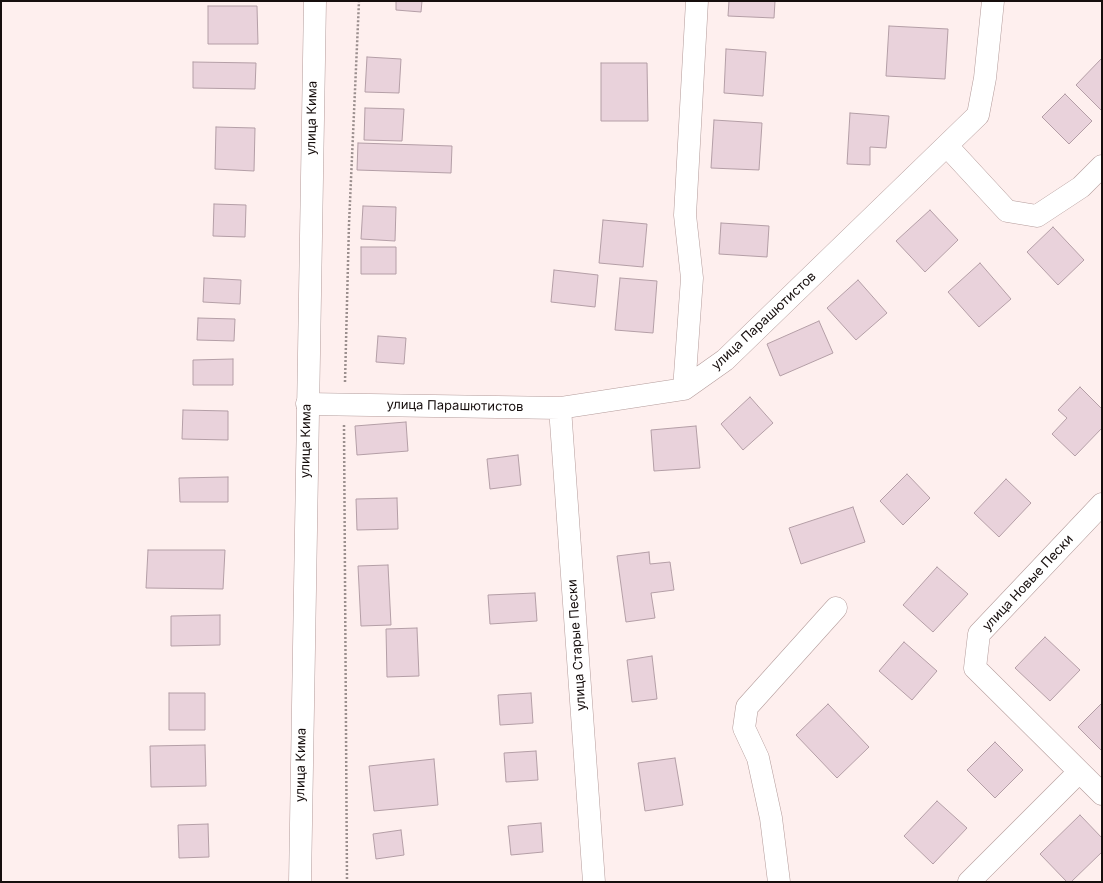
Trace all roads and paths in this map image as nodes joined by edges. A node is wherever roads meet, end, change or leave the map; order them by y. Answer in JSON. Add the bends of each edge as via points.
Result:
{"nodes":[{"id":1,"x":315,"y":1,"type":"edge"},
{"id":2,"x":359,"y":1,"type":"edge"},
{"id":3,"x":697,"y":1,"type":"edge"},
{"id":4,"x":993,"y":1,"type":"edge"},
{"id":5,"x":947,"y":146,"type":"junction"},
{"id":6,"x":1102,"y":166,"type":"edge"},
{"id":7,"x":684,"y":389,"type":"junction"},
{"id":8,"x":307,"y":404,"type":"junction"},
{"id":9,"x":344,"y":404,"type":"junction"},
{"id":10,"x":560,"y":408,"type":"junction"},
{"id":11,"x":1102,"y":504,"type":"edge"},
{"id":12,"x":836,"y":608,"type":"dead end"},
{"id":13,"x":1080,"y":772,"type":"junction"},
{"id":14,"x":1102,"y":794,"type":"edge"},
{"id":15,"x":300,"y":882,"type":"edge"},
{"id":16,"x":347,"y":882,"type":"edge"},
{"id":17,"x":594,"y":882,"type":"edge"},
{"id":18,"x":779,"y":882,"type":"edge"},
{"id":19,"x":969,"y":882,"type":"edge"}],
"edges":[{"from":1,"to":8,"type":"street","name":"улица Кима"},
{"from":2,"to":9,"type":"path"},
{"from":3,"to":7,"type":"street","via":[[685,215],[692,278]]},
{"from":4,"to":5,"type":"street","name":"улица Парашютистов","via":[[978,115]]},
{"from":5,"to":6,"type":"street","via":[[1008,211],[1037,216],[1081,187]]},
{"from":5,"to":7,"type":"street","name":"улица Парашютистов","via":[[725,360]]},
{"from":7,"to":10,"type":"street","name":"улица Парашютистов"},
{"from":8,"to":9,"type":"street","name":"улица Парашютистов"},
{"from":8,"to":15,"type":"street","name":"улица Кима"},
{"from":9,"to":10,"type":"street","name":"улица Парашютистов"},
{"from":9,"to":16,"type":"path"},
{"from":10,"to":17,"type":"street","name":"улица Старые Пески"},
{"from":11,"to":13,"type":"street","name":"улица Новые Пески","via":[[979,634],[975,668]]},
{"from":12,"to":18,"type":"street","via":[[747,708],[744,728],[758,758],[771,818]]},
{"from":13,"to":14,"type":"street","name":"улица Новые Пески"},
{"from":13,"to":19,"type":"street"}]}
